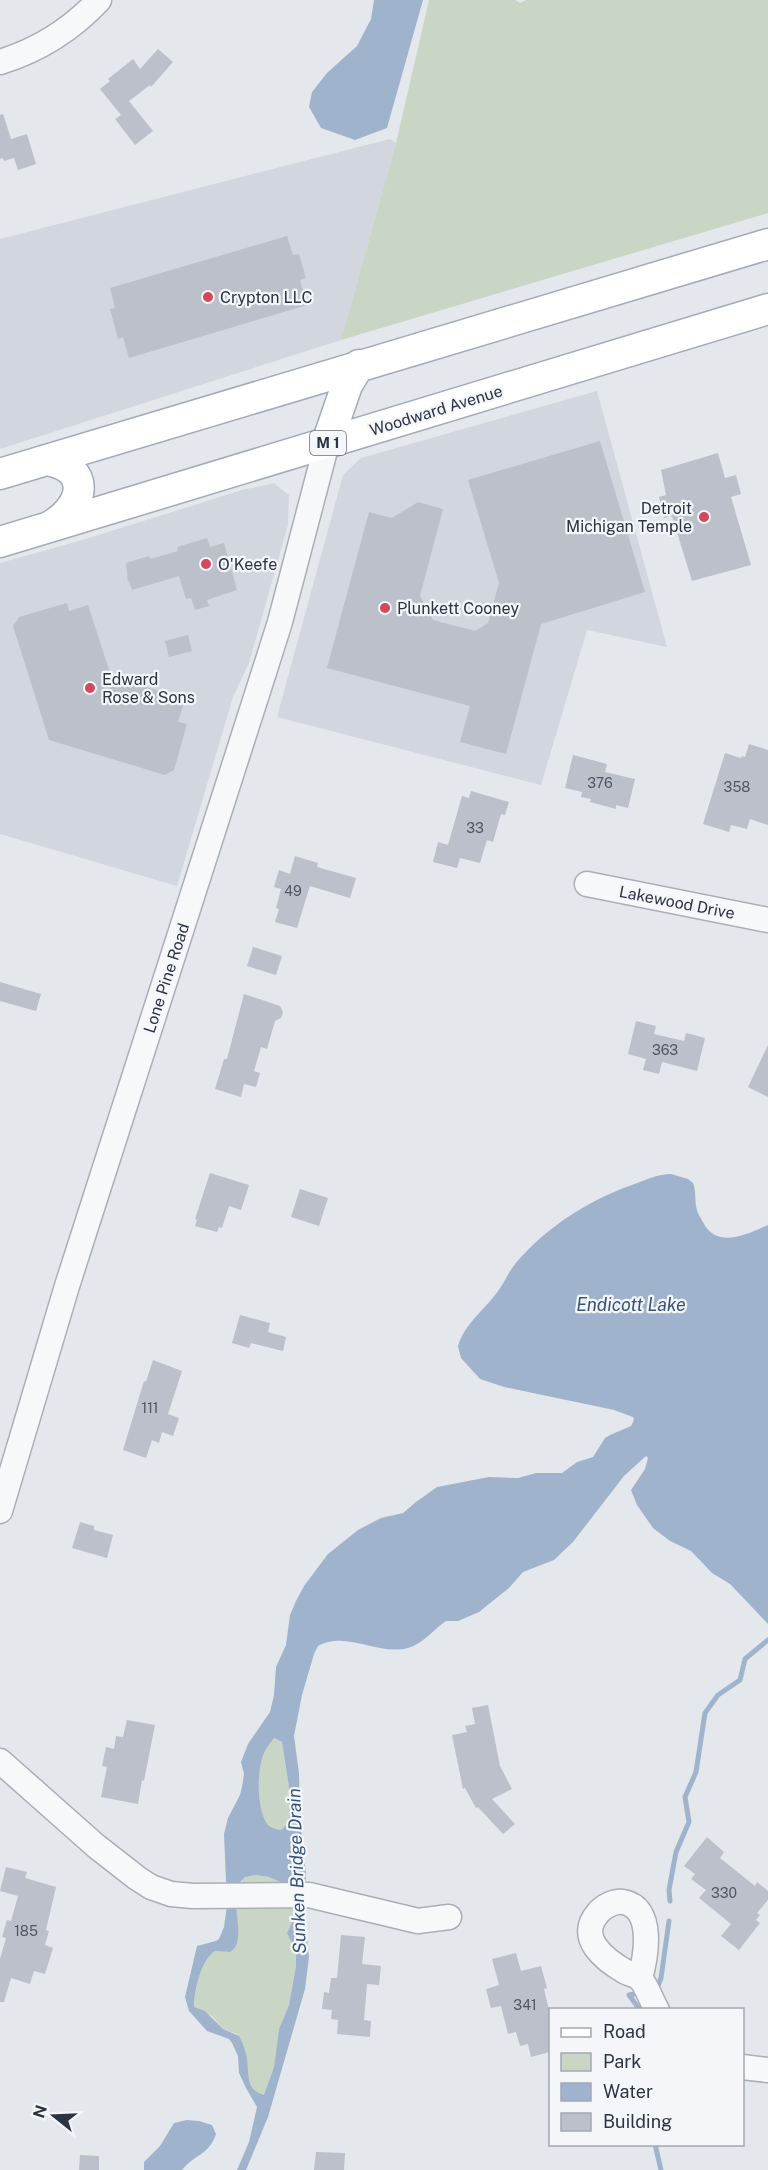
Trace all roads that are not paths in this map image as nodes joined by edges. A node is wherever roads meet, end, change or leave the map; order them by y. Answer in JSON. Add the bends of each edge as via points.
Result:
{"nodes":[{"id":1,"x":99,"y":0,"type":"edge"},
{"id":2,"x":0,"y":62,"type":"edge"},
{"id":3,"x":762,"y":251,"type":"edge"},
{"id":4,"x":765,"y":307,"type":"edge"},
{"id":5,"x":359,"y":365,"type":"junction"},
{"id":6,"x":327,"y":443,"type":"junction"},
{"id":7,"x":46,"y":460,"type":"junction"},
{"id":8,"x":0,"y":474,"type":"edge"},
{"id":9,"x":46,"y":528,"type":"junction"},
{"id":10,"x":0,"y":542,"type":"edge"},
{"id":11,"x":586,"y":884,"type":"dead end"},
{"id":12,"x":768,"y":920,"type":"edge"},
{"id":13,"x":0,"y":1511,"type":"edge"},
{"id":14,"x":0,"y":1761,"type":"edge"},
{"id":15,"x":449,"y":1917,"type":"dead end"},
{"id":16,"x":640,"y":1978,"type":"dead end"},
{"id":17,"x":656,"y":2008,"type":"edge"},
{"id":18,"x":744,"y":2067,"type":"edge"},
{"id":19,"x":768,"y":2070,"type":"edge"}],
"edges":[{"from":1,"to":2,"type":"street","via":[[45,45]]},
{"from":3,"to":5,"type":"main road"},
{"from":4,"to":6,"type":"main road","name":"Woodward Avenue","number":"M 1"},
{"from":5,"to":6,"type":"main road","via":[[347,385]]},
{"from":5,"to":7,"type":"main road"},
{"from":6,"to":9,"type":"main road","name":"Woodward Avenue","number":"M 1"},
{"from":6,"to":13,"type":"street","name":"Lone Pine Road","via":[[260,688],[64,1296]]},
{"from":7,"to":8,"type":"main road"},
{"from":7,"to":9,"type":"main road","via":[[68,468],[78,478],[79,493],[59,521]]},
{"from":9,"to":10,"type":"main road","name":"Woodward Avenue","number":"M 1"},
{"from":11,"to":12,"type":"street","name":"Lakewood Drive"},
{"from":14,"to":15,"type":"street","via":[[137,1878],[171,1894],[298,1895],[418,1921]]},
{"from":16,"to":17,"type":"street"},
{"from":18,"to":19,"type":"street"}]}
